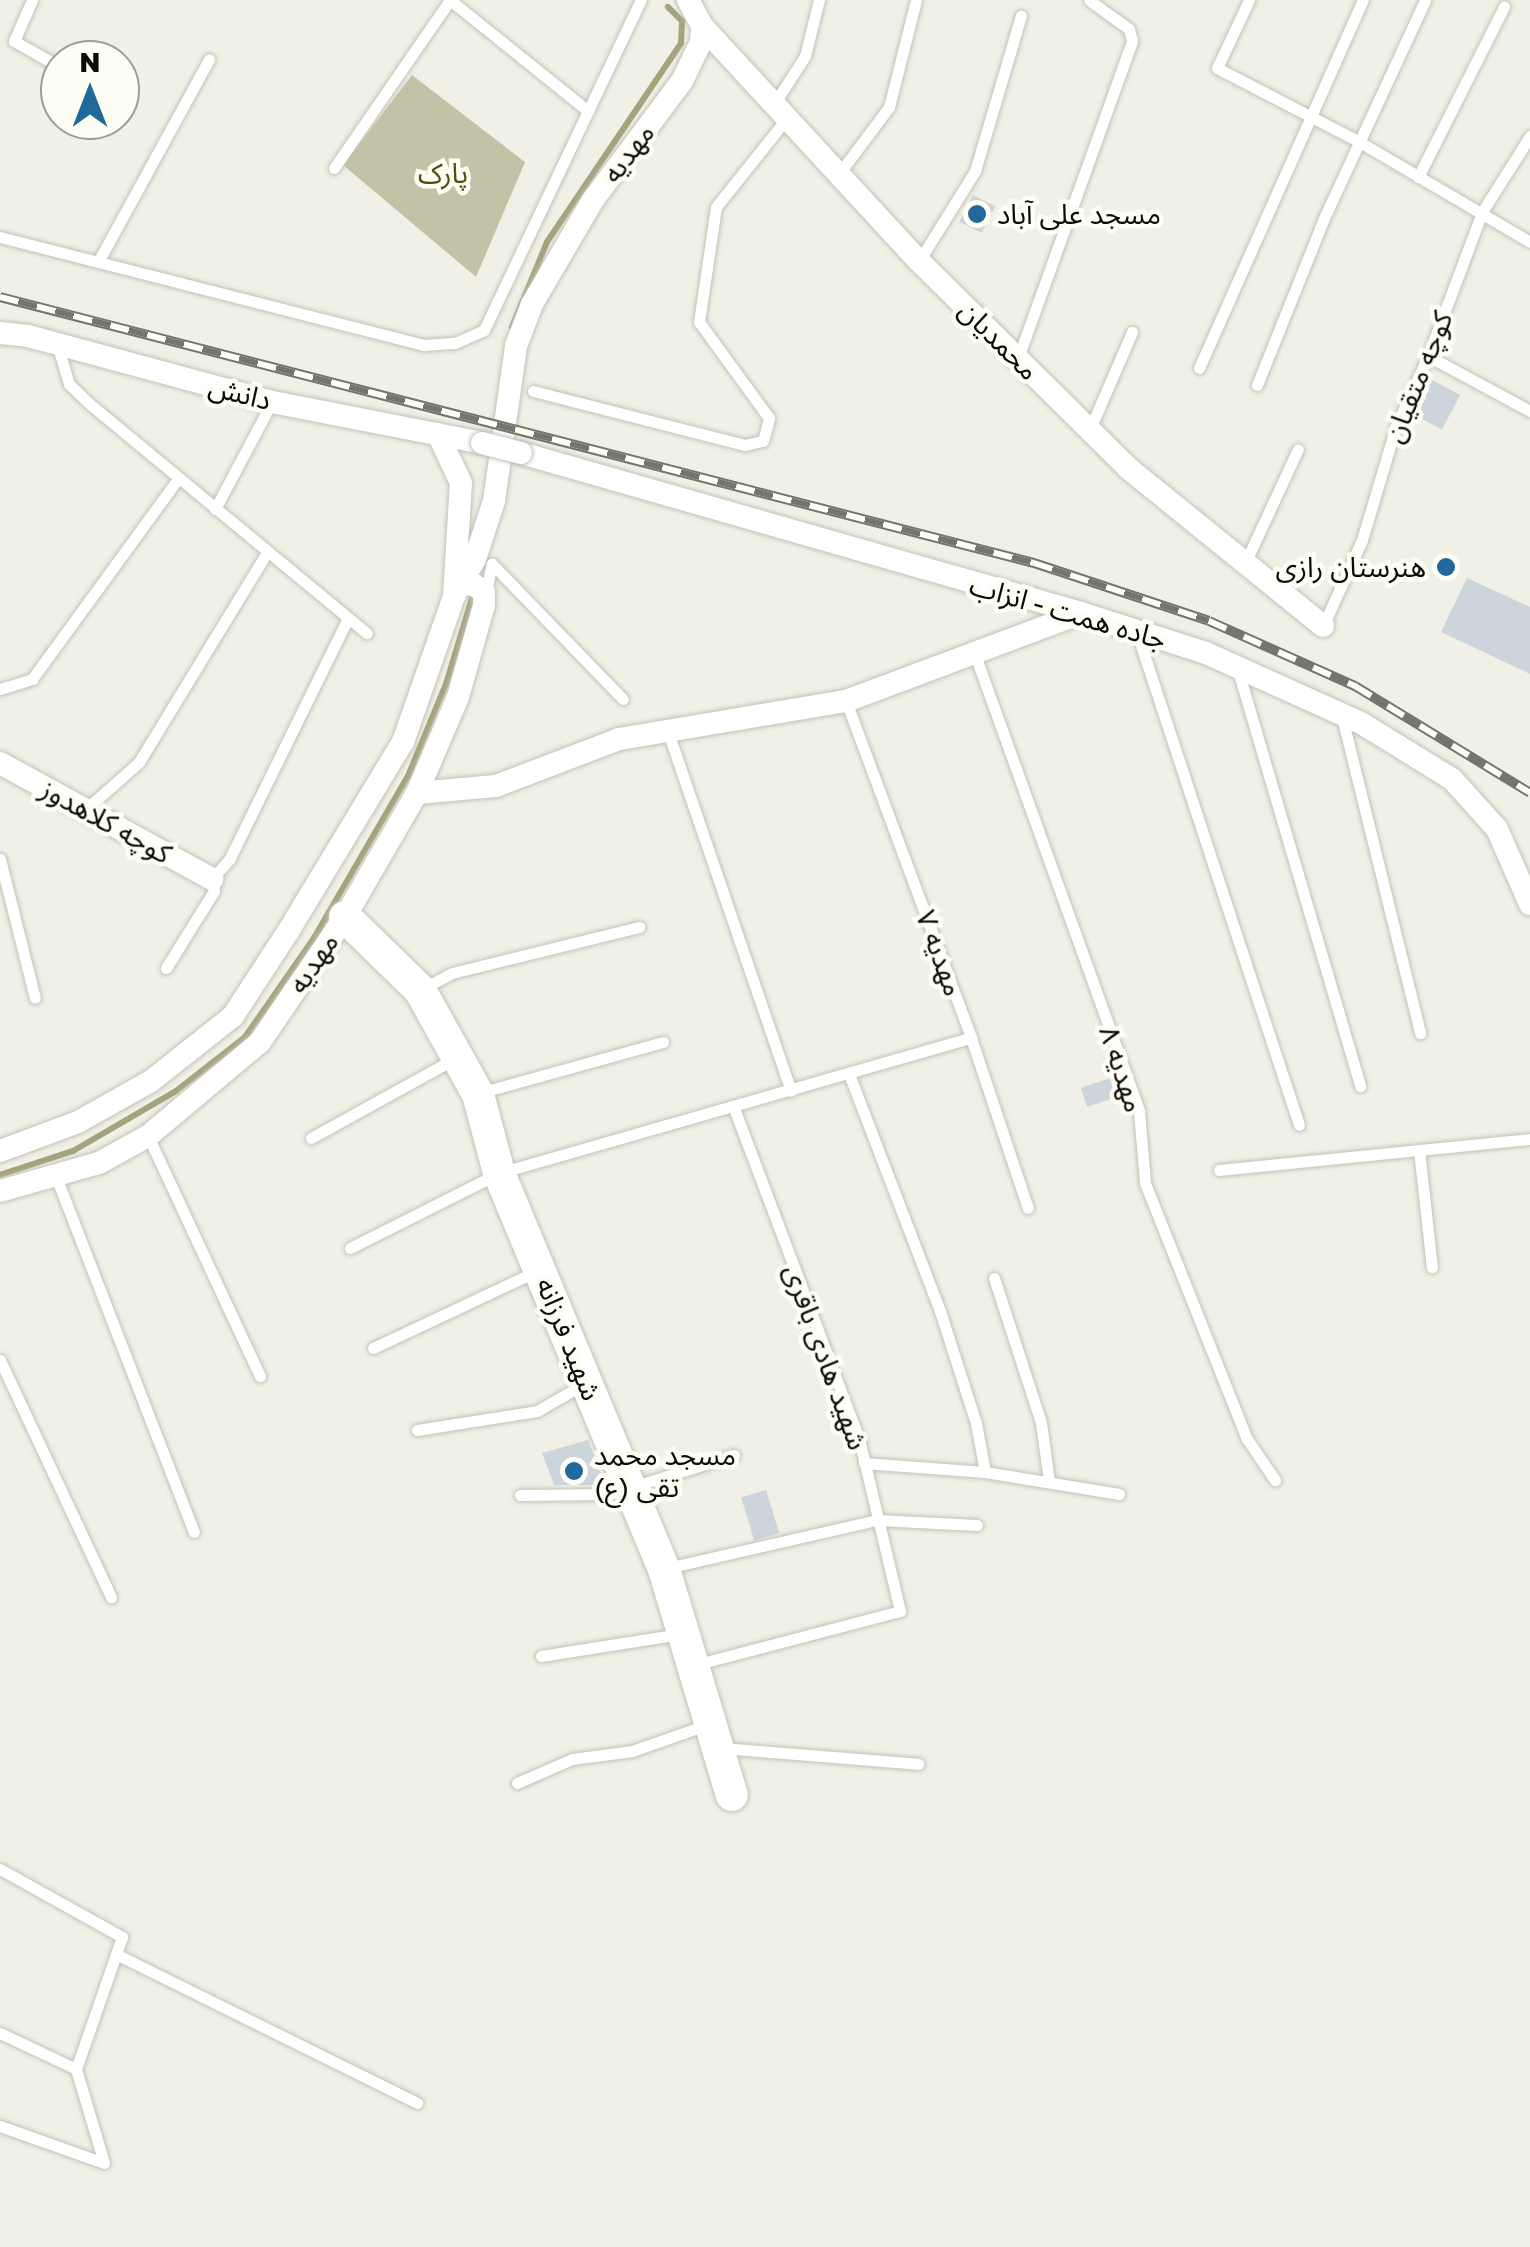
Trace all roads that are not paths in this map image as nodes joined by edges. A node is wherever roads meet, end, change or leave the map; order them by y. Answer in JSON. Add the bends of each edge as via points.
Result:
{"nodes":[{"id":1,"x":32,"y":0,"type":"edge"},
{"id":2,"x":450,"y":0,"type":"edge"},
{"id":3,"x":641,"y":0,"type":"edge"},
{"id":4,"x":688,"y":0,"type":"edge"},
{"id":5,"x":818,"y":0,"type":"edge"},
{"id":6,"x":916,"y":0,"type":"edge"},
{"id":7,"x":1090,"y":0,"type":"edge"},
{"id":8,"x":1250,"y":0,"type":"edge"},
{"id":9,"x":1363,"y":0,"type":"edge"},
{"id":10,"x":1425,"y":0,"type":"edge"},
{"id":11,"x":1504,"y":7,"type":"dead end"},
{"id":12,"x":1022,"y":16,"type":"dead end"},
{"id":13,"x":702,"y":26,"type":"junction"},
{"id":14,"x":40,"y":56,"type":"edge"},
{"id":15,"x":208,"y":59,"type":"dead end"},
{"id":16,"x":782,"y":109,"type":"junction"},
{"id":17,"x":588,"y":111,"type":"junction"},
{"id":18,"x":1312,"y":116,"type":"junction"},
{"id":19,"x":1530,"y":136,"type":"edge"},
{"id":20,"x":1358,"y":141,"type":"junction"},
{"id":21,"x":334,"y":168,"type":"dead end"},
{"id":22,"x":838,"y":175,"type":"junction"},
{"id":23,"x":1418,"y":178,"type":"junction"},
{"id":24,"x":1482,"y":212,"type":"junction"},
{"id":25,"x":0,"y":237,"type":"edge"},
{"id":26,"x":1530,"y":242,"type":"edge"},
{"id":27,"x":918,"y":261,"type":"junction"},
{"id":28,"x":98,"y":262,"type":"junction"},
{"id":29,"x":1132,"y":332,"type":"dead end"},
{"id":30,"x":0,"y":333,"type":"edge"},
{"id":31,"x":58,"y":344,"type":"junction"},
{"id":32,"x":1428,"y":356,"type":"junction"},
{"id":33,"x":1018,"y":358,"type":"junction"},
{"id":34,"x":1200,"y":368,"type":"dead end"},
{"id":35,"x":1257,"y":385,"type":"dead end"},
{"id":36,"x":533,"y":391,"type":"dead end"},
{"id":37,"x":272,"y":402,"type":"junction"},
{"id":38,"x":1530,"y":411,"type":"edge"},
{"id":39,"x":1089,"y":429,"type":"junction"},
{"id":40,"x":438,"y":434,"type":"junction"},
{"id":41,"x":482,"y":443,"type":"joint"},
{"id":42,"x":1298,"y":449,"type":"dead end"},
{"id":43,"x":178,"y":479,"type":"junction"},
{"id":44,"x":215,"y":510,"type":"junction"},
{"id":45,"x":267,"y":552,"type":"junction"},
{"id":46,"x":1246,"y":561,"type":"junction"},
{"id":47,"x":457,"y":591,"type":"junction"},
{"id":48,"x":484,"y":603,"type":"junction"},
{"id":49,"x":1081,"y":613,"type":"junction"},
{"id":50,"x":348,"y":618,"type":"junction"},
{"id":51,"x":1323,"y":626,"type":"joint"},
{"id":52,"x":1136,"y":630,"type":"junction"},
{"id":53,"x":367,"y":634,"type":"dead end"},
{"id":54,"x":974,"y":652,"type":"junction"},
{"id":55,"x":1237,"y":667,"type":"junction"},
{"id":56,"x":0,"y":689,"type":"edge"},
{"id":57,"x":624,"y":699,"type":"dead end"},
{"id":58,"x":846,"y":701,"type":"junction"},
{"id":59,"x":1341,"y":714,"type":"junction"},
{"id":60,"x":668,"y":732,"type":"junction"},
{"id":61,"x":0,"y":763,"type":"edge"},
{"id":62,"x":416,"y":792,"type":"junction"},
{"id":63,"x":85,"y":810,"type":"junction"},
{"id":64,"x":0,"y":859,"type":"edge"},
{"id":65,"x":2,"y":874,"type":"edge"},
{"id":66,"x":212,"y":879,"type":"junction"},
{"id":67,"x":311,"y":894,"type":"junction"},
{"id":68,"x":1530,"y":904,"type":"edge"},
{"id":69,"x":345,"y":917,"type":"junction"},
{"id":70,"x":639,"y":927,"type":"dead end"},
{"id":71,"x":166,"y":968,"type":"dead end"},
{"id":72,"x":420,"y":990,"type":"junction"},
{"id":73,"x":35,"y":998,"type":"dead end"},
{"id":74,"x":1420,"y":1033,"type":"dead end"},
{"id":75,"x":971,"y":1038,"type":"junction"},
{"id":76,"x":663,"y":1042,"type":"dead end"},
{"id":77,"x":460,"y":1056,"type":"junction"},
{"id":78,"x":849,"y":1074,"type":"junction"},
{"id":79,"x":1360,"y":1086,"type":"dead end"},
{"id":80,"x":791,"y":1091,"type":"junction"},
{"id":81,"x":478,"y":1094,"type":"junction"},
{"id":82,"x":734,"y":1108,"type":"junction"},
{"id":83,"x":1299,"y":1125,"type":"dead end"},
{"id":84,"x":148,"y":1136,"type":"junction"},
{"id":85,"x":311,"y":1138,"type":"dead end"},
{"id":86,"x":1530,"y":1139,"type":"edge"},
{"id":87,"x":0,"y":1150,"type":"edge"},
{"id":88,"x":1419,"y":1150,"type":"junction"},
{"id":89,"x":1219,"y":1170,"type":"dead end"},
{"id":90,"x":499,"y":1173,"type":"junction"},
{"id":91,"x":56,"y":1174,"type":"junction"},
{"id":92,"x":0,"y":1191,"type":"edge"},
{"id":93,"x":1028,"y":1208,"type":"dead end"},
{"id":94,"x":350,"y":1248,"type":"dead end"},
{"id":95,"x":1432,"y":1267,"type":"dead end"},
{"id":96,"x":540,"y":1269,"type":"junction"},
{"id":97,"x":994,"y":1278,"type":"dead end"},
{"id":98,"x":374,"y":1348,"type":"dead end"},
{"id":99,"x":0,"y":1360,"type":"edge"},
{"id":100,"x":260,"y":1376,"type":"dead end"},
{"id":101,"x":586,"y":1383,"type":"junction"},
{"id":102,"x":416,"y":1430,"type":"dead end"},
{"id":103,"x":734,"y":1454,"type":"dead end"},
{"id":104,"x":864,"y":1463,"type":"junction"},
{"id":105,"x":985,"y":1472,"type":"junction"},
{"id":106,"x":1049,"y":1480,"type":"junction"},
{"id":107,"x":1276,"y":1480,"type":"dead end"},
{"id":108,"x":630,"y":1486,"type":"junction"},
{"id":109,"x":1119,"y":1494,"type":"dead end"},
{"id":110,"x":520,"y":1495,"type":"dead end"},
{"id":111,"x":878,"y":1520,"type":"junction"},
{"id":112,"x":978,"y":1525,"type":"dead end"},
{"id":113,"x":194,"y":1532,"type":"dead end"},
{"id":114,"x":664,"y":1569,"type":"junction"},
{"id":115,"x":111,"y":1596,"type":"dead end"},
{"id":116,"x":689,"y":1649,"type":"junction"},
{"id":117,"x":541,"y":1656,"type":"dead end"},
{"id":118,"x":717,"y":1735,"type":"junction"},
{"id":119,"x":918,"y":1764,"type":"dead end"},
{"id":120,"x":516,"y":1783,"type":"dead end"},
{"id":121,"x":732,"y":1795,"type":"dead end"},
{"id":122,"x":0,"y":1868,"type":"edge"},
{"id":123,"x":116,"y":1954,"type":"junction"},
{"id":124,"x":0,"y":2033,"type":"edge"},
{"id":125,"x":76,"y":2068,"type":"junction"},
{"id":126,"x":417,"y":2103,"type":"dead end"},
{"id":127,"x":0,"y":2126,"type":"edge"}],
"edges":[{"from":1,"to":14,"type":"lane","via":[[14,40]]},
{"from":2,"to":17,"type":"lane"},
{"from":2,"to":21,"type":"lane"},
{"from":3,"to":17,"type":"lane"},
{"from":4,"to":13,"type":"street"},
{"from":5,"to":16,"type":"lane"},
{"from":6,"to":22,"type":"lane","via":[[888,106]]},
{"from":7,"to":33,"type":"lane","via":[[1128,28],[1132,40]]},
{"from":8,"to":18,"type":"lane","via":[[1216,68]]},
{"from":9,"to":18,"type":"lane"},
{"from":10,"to":20,"type":"lane"},
{"from":11,"to":23,"type":"lane"},
{"from":12,"to":27,"type":"lane","via":[[975,171]]},
{"from":13,"to":16,"type":"street","name":"محمدیان"},
{"from":13,"to":47,"type":"street","name":"مهدیه","via":[[682,81],[593,200],[532,304],[516,346],[494,501]]},
{"from":15,"to":28,"type":"lane"},
{"from":16,"to":22,"type":"street","name":"محمدیان"},
{"from":16,"to":36,"type":"lane","via":[[716,207],[700,322],[770,418],[763,441],[745,445]]},
{"from":17,"to":28,"type":"lane","via":[[484,330],[455,343],[424,345]]},
{"from":18,"to":20,"type":"lane"},
{"from":18,"to":34,"type":"lane"},
{"from":19,"to":24,"type":"lane","name":"کوچه متقیان"},
{"from":20,"to":23,"type":"lane"},
{"from":20,"to":35,"type":"lane"},
{"from":22,"to":27,"type":"street","name":"محمدیان"},
{"from":23,"to":24,"type":"lane"},
{"from":24,"to":26,"type":"lane"},
{"from":24,"to":32,"type":"lane","name":"کوچه متقیان"},
{"from":25,"to":28,"type":"lane"},
{"from":27,"to":33,"type":"street","name":"محمدیان"},
{"from":29,"to":39,"type":"lane"},
{"from":30,"to":31,"type":"street","name":"دانش"},
{"from":31,"to":37,"type":"street","name":"دانش"},
{"from":31,"to":43,"type":"lane","via":[[69,384]]},
{"from":32,"to":38,"type":"lane"},
{"from":32,"to":51,"type":"lane","name":"کوچه متقیان","via":[[1396,426],[1362,540]]},
{"from":33,"to":39,"type":"street","name":"محمدیان"},
{"from":37,"to":40,"type":"street","name":"دانش"},
{"from":37,"to":44,"type":"lane"},
{"from":39,"to":46,"type":"street","name":"محمدیان"},
{"from":40,"to":41,"type":"street","name":"دانش"},
{"from":40,"to":47,"type":"street","via":[[461,483]]},
{"from":41,"to":49,"type":"street","name":"جاده همت - انزاب","bridge":true},
{"from":42,"to":46,"type":"lane"},
{"from":43,"to":44,"type":"lane"},
{"from":43,"to":56,"type":"lane","via":[[32,679]]},
{"from":44,"to":45,"type":"lane"},
{"from":45,"to":50,"type":"lane"},
{"from":45,"to":63,"type":"lane","via":[[139,762]]},
{"from":46,"to":51,"type":"street","name":"محمدیان"},
{"from":47,"to":48,"type":"street","via":[[479,587]]},
{"from":47,"to":67,"type":"street","via":[[403,742]]},
{"from":48,"to":57,"type":"lane","via":[[492,564]]},
{"from":48,"to":62,"type":"street","name":"مهدیه","via":[[458,697]]},
{"from":49,"to":52,"type":"street","name":"جاده همت - انزاب"},
{"from":49,"to":54,"type":"street"},
{"from":50,"to":53,"type":"lane"},
{"from":50,"to":66,"type":"lane","via":[[230,858]]},
{"from":52,"to":55,"type":"street","name":"جاده همت - انزاب"},
{"from":52,"to":83,"type":"lane"},
{"from":54,"to":58,"type":"street"},
{"from":54,"to":107,"type":"lane","name":"مهدیه ۸","via":[[1139,1112],[1146,1183],[1247,1439]]},
{"from":55,"to":59,"type":"street","name":"جاده همت - انزاب"},
{"from":55,"to":79,"type":"lane"},
{"from":58,"to":60,"type":"street"},
{"from":58,"to":75,"type":"lane","name":"مهدیه ۷"},
{"from":59,"to":68,"type":"street","name":"جاده همت - انزاب","via":[[1452,779],[1497,829]]},
{"from":59,"to":74,"type":"lane"},
{"from":60,"to":62,"type":"street","via":[[619,739],[496,786]]},
{"from":60,"to":80,"type":"lane"},
{"from":61,"to":63,"type":"street","name":"کوچه کلاهدوز"},
{"from":62,"to":69,"type":"street","name":"مهدیه"},
{"from":63,"to":66,"type":"street","name":"کوچه کلاهدوز"},
{"from":64,"to":65,"type":"lane"},
{"from":65,"to":73,"type":"lane"},
{"from":66,"to":71,"type":"lane","via":[[214,890]]},
{"from":67,"to":69,"type":"street"},
{"from":67,"to":87,"type":"street","via":[[233,1016],[151,1081],[78,1122]]},
{"from":69,"to":72,"type":"street","name":"شهید فرزانه"},
{"from":69,"to":84,"type":"street","name":"مهدیه","via":[[260,1042]]},
{"from":70,"to":72,"type":"lane","via":[[452,974]]},
{"from":72,"to":77,"type":"street","name":"شهید فرزانه"},
{"from":75,"to":78,"type":"lane"},
{"from":75,"to":93,"type":"lane","name":"مهدیه ۷"},
{"from":76,"to":81,"type":"lane"},
{"from":77,"to":81,"type":"street","name":"شهید فرزانه"},
{"from":77,"to":85,"type":"lane"},
{"from":78,"to":80,"type":"lane"},
{"from":78,"to":105,"type":"lane","via":[[940,1310]]},
{"from":80,"to":82,"type":"lane"},
{"from":81,"to":90,"type":"street","name":"شهید فرزانه"},
{"from":82,"to":90,"type":"lane"},
{"from":82,"to":104,"type":"lane","name":"شهید هادی باقری"},
{"from":84,"to":91,"type":"street","name":"مهدیه","via":[[99,1163]]},
{"from":84,"to":100,"type":"lane"},
{"from":86,"to":88,"type":"lane"},
{"from":88,"to":89,"type":"lane"},
{"from":88,"to":95,"type":"lane"},
{"from":90,"to":94,"type":"lane"},
{"from":90,"to":96,"type":"street","name":"شهید فرزانه"},
{"from":91,"to":92,"type":"street","name":"مهدیه"},
{"from":91,"to":113,"type":"lane"},
{"from":96,"to":98,"type":"lane"},
{"from":96,"to":101,"type":"street","name":"شهید فرزانه"},
{"from":97,"to":106,"type":"lane","via":[[1041,1423]]},
{"from":99,"to":115,"type":"lane"},
{"from":101,"to":102,"type":"lane","via":[[537,1411]]},
{"from":101,"to":108,"type":"street","name":"شهید فرزانه"},
{"from":103,"to":108,"type":"lane"},
{"from":104,"to":105,"type":"lane"},
{"from":104,"to":111,"type":"lane","name":"شهید هادی باقری"},
{"from":105,"to":106,"type":"lane"},
{"from":106,"to":109,"type":"lane"},
{"from":108,"to":110,"type":"lane","via":[[610,1494]]},
{"from":108,"to":114,"type":"street","name":"شهید فرزانه"},
{"from":111,"to":112,"type":"lane"},
{"from":111,"to":114,"type":"lane"},
{"from":111,"to":116,"type":"lane","name":"شهید هادی باقری","via":[[900,1611]]},
{"from":114,"to":116,"type":"street","name":"شهید فرزانه"},
{"from":116,"to":117,"type":"lane"},
{"from":116,"to":118,"type":"street","name":"شهید فرزانه"},
{"from":118,"to":119,"type":"lane"},
{"from":118,"to":120,"type":"lane","via":[[572,1759]]},
{"from":118,"to":121,"type":"street","name":"شهید فرزانه"},
{"from":122,"to":123,"type":"lane","via":[[122,1936]]},
{"from":123,"to":125,"type":"lane"},
{"from":123,"to":126,"type":"lane"},
{"from":124,"to":125,"type":"lane"},
{"from":125,"to":127,"type":"lane","via":[[104,2163]]}]}
